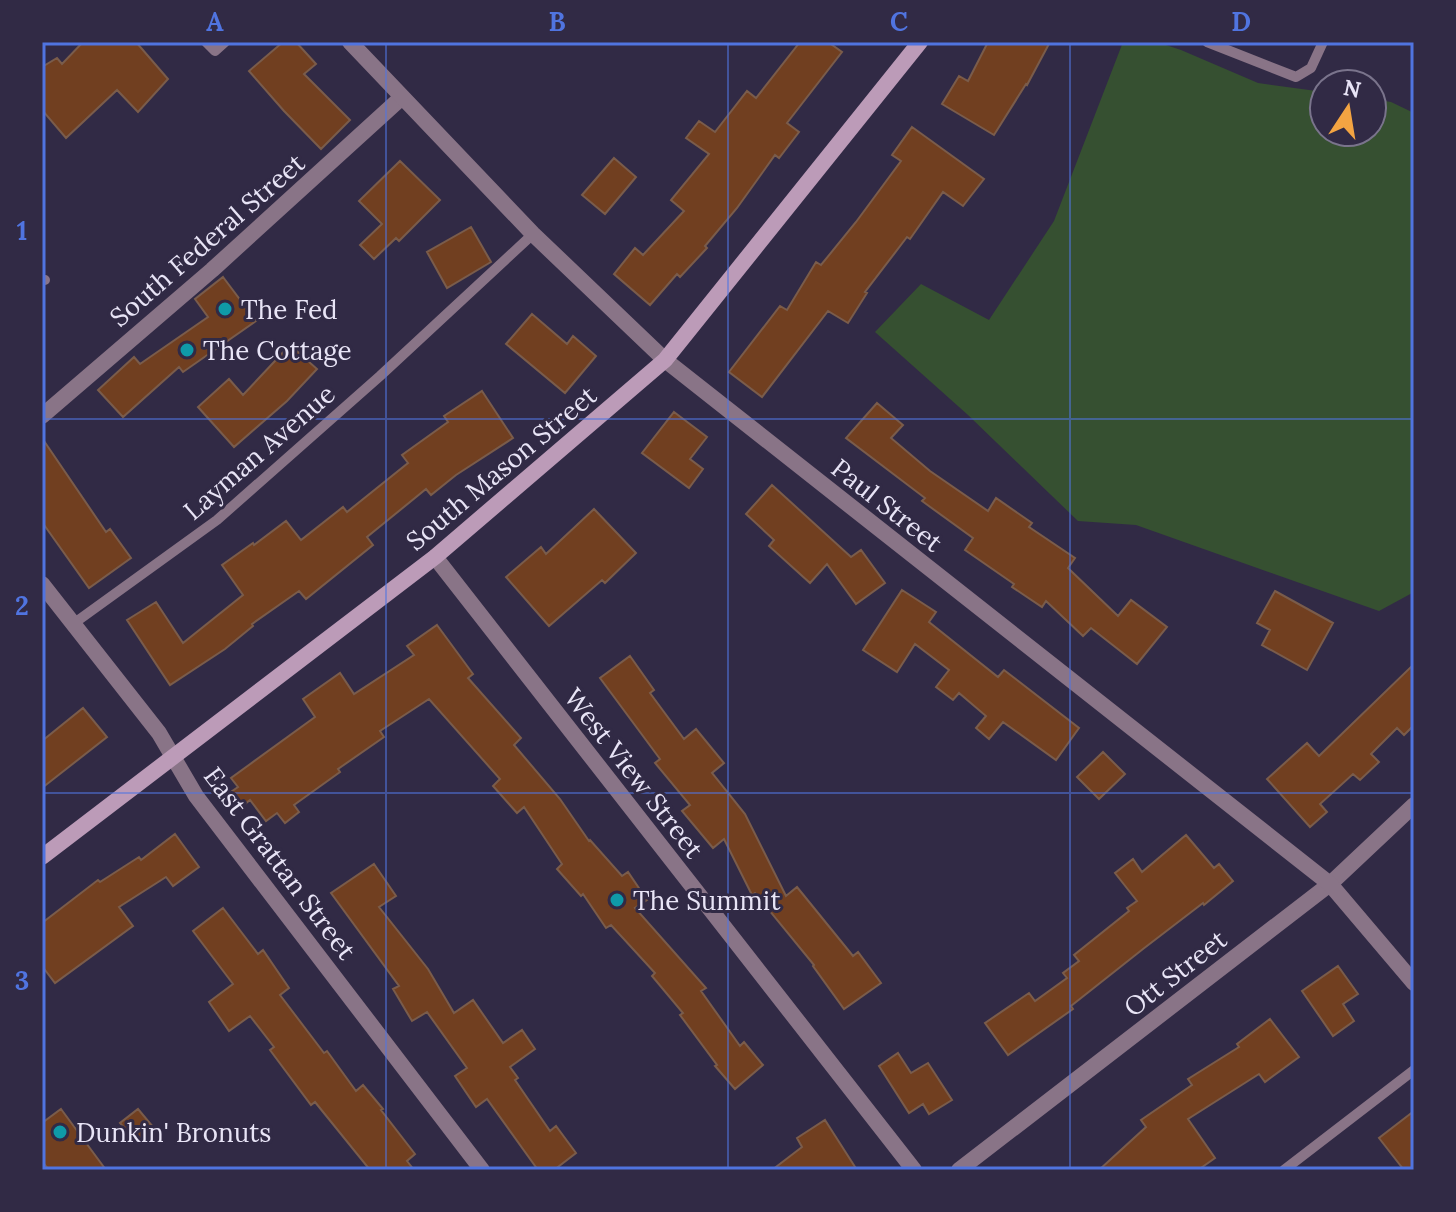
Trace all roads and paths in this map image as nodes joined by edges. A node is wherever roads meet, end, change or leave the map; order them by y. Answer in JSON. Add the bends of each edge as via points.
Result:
{"nodes":[{"id":1,"x":206,"y":42,"type":"edge"},
{"id":2,"x":225,"y":42,"type":"edge"},
{"id":3,"x":350,"y":42,"type":"edge"},
{"id":4,"x":920,"y":42,"type":"edge"},
{"id":5,"x":1207,"y":42,"type":"edge"},
{"id":6,"x":1323,"y":42,"type":"edge"},
{"id":7,"x":401,"y":98,"type":"junction"},
{"id":8,"x":533,"y":234,"type":"junction"},
{"id":9,"x":665,"y":360,"type":"junction"},
{"id":10,"x":42,"y":416,"type":"edge"},
{"id":11,"x":435,"y":557,"type":"junction"},
{"id":12,"x":42,"y":584,"type":"edge"},
{"id":13,"x":73,"y":624,"type":"junction"},
{"id":14,"x":173,"y":757,"type":"junction"},
{"id":15,"x":1414,"y":805,"type":"edge"},
{"id":16,"x":42,"y":857,"type":"edge"},
{"id":17,"x":1330,"y":884,"type":"junction"},
{"id":18,"x":1414,"y":983,"type":"edge"},
{"id":19,"x":1414,"y":1070,"type":"edge"},
{"id":20,"x":482,"y":1170,"type":"edge"},
{"id":21,"x":914,"y":1170,"type":"edge"},
{"id":22,"x":959,"y":1170,"type":"edge"},
{"id":23,"x":1284,"y":1170,"type":"edge"}],
"edges":[{"from":1,"to":2,"type":"lane","via":[[215,51]]},
{"from":3,"to":7,"type":"street","name":"Paul Street"},
{"from":4,"to":9,"type":"main road","name":"South Mason Street"},
{"from":5,"to":6,"type":"lane","via":[[1296,77],[1311,68]]},
{"from":7,"to":8,"type":"street","name":"Paul Street"},
{"from":7,"to":10,"type":"street","name":"South Federal Street"},
{"from":8,"to":9,"type":"street","name":"Paul Street"},
{"from":8,"to":13,"type":"lane","name":"Layman Avenue","via":[[229,510]]},
{"from":9,"to":11,"type":"main road","name":"South Mason Street"},
{"from":9,"to":17,"type":"street","name":"Paul Street"},
{"from":11,"to":14,"type":"main road","name":"South Mason Street"},
{"from":11,"to":21,"type":"street","name":"West View Street"},
{"from":12,"to":13,"type":"street","name":"East Grattan Street"},
{"from":13,"to":14,"type":"street","name":"East Grattan Street"},
{"from":14,"to":16,"type":"main road","name":"South Mason Street"},
{"from":14,"to":20,"type":"street","name":"East Grattan Street","via":[[196,796]]},
{"from":15,"to":17,"type":"street","name":"Ott Street"},
{"from":17,"to":18,"type":"street","name":"Paul Street"},
{"from":17,"to":22,"type":"street","name":"Ott Street"},
{"from":19,"to":23,"type":"lane"}]}
